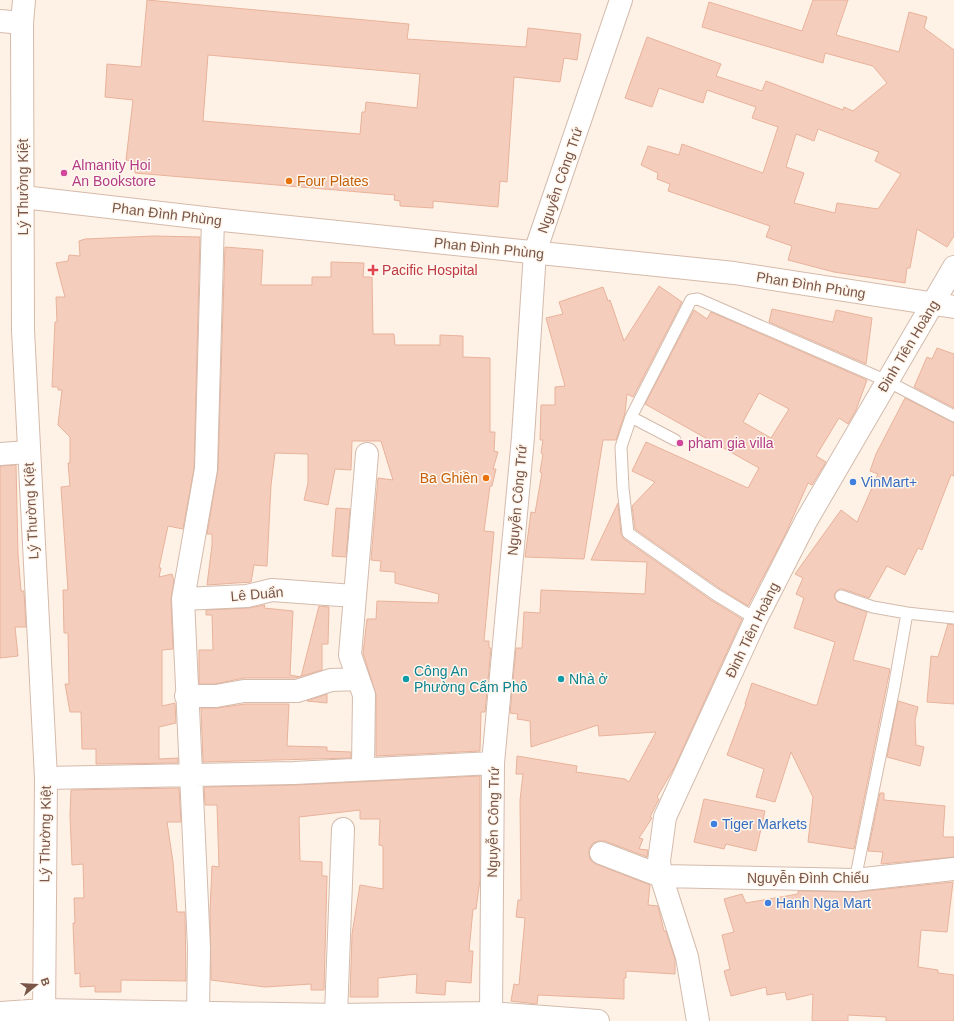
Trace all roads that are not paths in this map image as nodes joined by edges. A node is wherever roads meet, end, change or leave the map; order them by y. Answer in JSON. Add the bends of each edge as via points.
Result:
{"nodes":[{"id":1,"x":24,"y":0,"type":"edge"},
{"id":2,"x":621,"y":0,"type":"edge"},
{"id":3,"x":0,"y":21,"type":"edge"},
{"id":4,"x":22,"y":23,"type":"junction"},
{"id":5,"x":23,"y":197,"type":"junction"},
{"id":6,"x":213,"y":219,"type":"junction"},
{"id":7,"x":535,"y":252,"type":"junction"},
{"id":8,"x":954,"y":267,"type":"edge"},
{"id":9,"x":944,"y":306,"type":"edge"},
{"id":10,"x":887,"y":381,"type":"junction"},
{"id":11,"x":954,"y":416,"type":"edge"},
{"id":12,"x":632,"y":417,"type":"junction"},
{"id":13,"x":675,"y":440,"type":"dead end"},
{"id":14,"x":28,"y":452,"type":"junction"},
{"id":15,"x":0,"y":454,"type":"edge"},
{"id":16,"x":367,"y":454,"type":"dead end"},
{"id":17,"x":354,"y":596,"type":"junction"},
{"id":18,"x":841,"y":596,"type":"dead end"},
{"id":19,"x":183,"y":598,"type":"junction"},
{"id":20,"x":907,"y":613,"type":"junction"},
{"id":21,"x":954,"y":618,"type":"edge"},
{"id":22,"x":756,"y":619,"type":"junction"},
{"id":23,"x":357,"y":679,"type":"junction"},
{"id":24,"x":186,"y":696,"type":"junction"},
{"id":25,"x":493,"y":763,"type":"junction"},
{"id":26,"x":363,"y":769,"type":"junction"},
{"id":27,"x":190,"y":775,"type":"junction"},
{"id":28,"x":46,"y":778,"type":"junction"},
{"id":29,"x":343,"y":829,"type":"dead end"},
{"id":30,"x":600,"y":853,"type":"dead end"},
{"id":31,"x":954,"y":869,"type":"edge"},
{"id":32,"x":661,"y":876,"type":"junction"},
{"id":33,"x":855,"y":880,"type":"junction"},
{"id":34,"x":0,"y":1013,"type":"edge"},
{"id":35,"x":491,"y":1013,"type":"junction"},
{"id":36,"x":44,"y":1015,"type":"edge"},
{"id":37,"x":203,"y":1015,"type":"edge"},
{"id":38,"x":336,"y":1015,"type":"junction"},
{"id":39,"x":598,"y":1021,"type":"edge"},
{"id":40,"x":698,"y":1021,"type":"edge"}],
"edges":[{"from":1,"to":4,"type":"street","name":"Lý Thường Kiệt"},
{"from":2,"to":7,"type":"street","name":"Nguyễn Công Trứ"},
{"from":3,"to":4,"type":"street"},
{"from":4,"to":5,"type":"street","name":"Lý Thường Kiệt"},
{"from":5,"to":6,"type":"street","name":"Phan Đình Phùng"},
{"from":5,"to":14,"type":"street","name":"Lý Thường Kiệt","via":[[23,330]]},
{"from":6,"to":7,"type":"street","name":"Phan Đình Phùng"},
{"from":6,"to":19,"type":"street","via":[[206,469]]},
{"from":7,"to":9,"type":"street","name":"Phan Đình Phùng","via":[[734,273]]},
{"from":7,"to":25,"type":"street","name":"Nguyễn Công Trứ","via":[[523,437]]},
{"from":8,"to":9,"type":"street","name":"Đinh Tiên Hoàng"},
{"from":9,"to":10,"type":"street","name":"Đinh Tiên Hoàng"},
{"from":10,"to":11,"type":"lane"},
{"from":10,"to":12,"type":"lane","via":[[693,298]]},
{"from":10,"to":22,"type":"street","name":"Đinh Tiên Hoàng","via":[[806,521]]},
{"from":12,"to":13,"type":"lane"},
{"from":12,"to":22,"type":"lane","via":[[621,447],[622,488],[628,533],[715,594]]},
{"from":14,"to":15,"type":"street"},
{"from":14,"to":28,"type":"street","name":"Lý Thường Kiệt"},
{"from":16,"to":17,"type":"street"},
{"from":17,"to":19,"type":"street","name":"Lê Duẩn","via":[[272,590],[247,596]]},
{"from":17,"to":23,"type":"street","via":[[350,655]]},
{"from":18,"to":20,"type":"lane","via":[[873,607]]},
{"from":19,"to":24,"type":"street"},
{"from":20,"to":21,"type":"lane"},
{"from":20,"to":33,"type":"lane"},
{"from":22,"to":32,"type":"street","name":"Đinh Tiên Hoàng","via":[[665,817],[660,861]]},
{"from":23,"to":24,"type":"street","via":[[331,680],[297,691],[244,691],[216,696]]},
{"from":23,"to":26,"type":"street","via":[[364,695]]},
{"from":24,"to":27,"type":"street"},
{"from":25,"to":26,"type":"street"},
{"from":25,"to":35,"type":"street","name":"Nguyễn Công Trứ"},
{"from":26,"to":27,"type":"street"},
{"from":27,"to":28,"type":"street"},
{"from":27,"to":37,"type":"street"},
{"from":28,"to":36,"type":"street","name":"Lý Thường Kiệt"},
{"from":29,"to":38,"type":"street"},
{"from":30,"to":32,"type":"street","name":"Nguyễn Đình Chiểu"},
{"from":31,"to":33,"type":"street","name":"Nguyễn Đình Chiểu"},
{"from":32,"to":33,"type":"street","name":"Nguyễn Đình Chiểu"},
{"from":32,"to":40,"type":"street","name":"Đinh Tiên Hoàng","via":[[687,957]]},
{"from":34,"to":36,"type":"street"},
{"from":35,"to":38,"type":"street"},
{"from":35,"to":39,"type":"street"},
{"from":36,"to":37,"type":"street"},
{"from":37,"to":38,"type":"street"}]}
